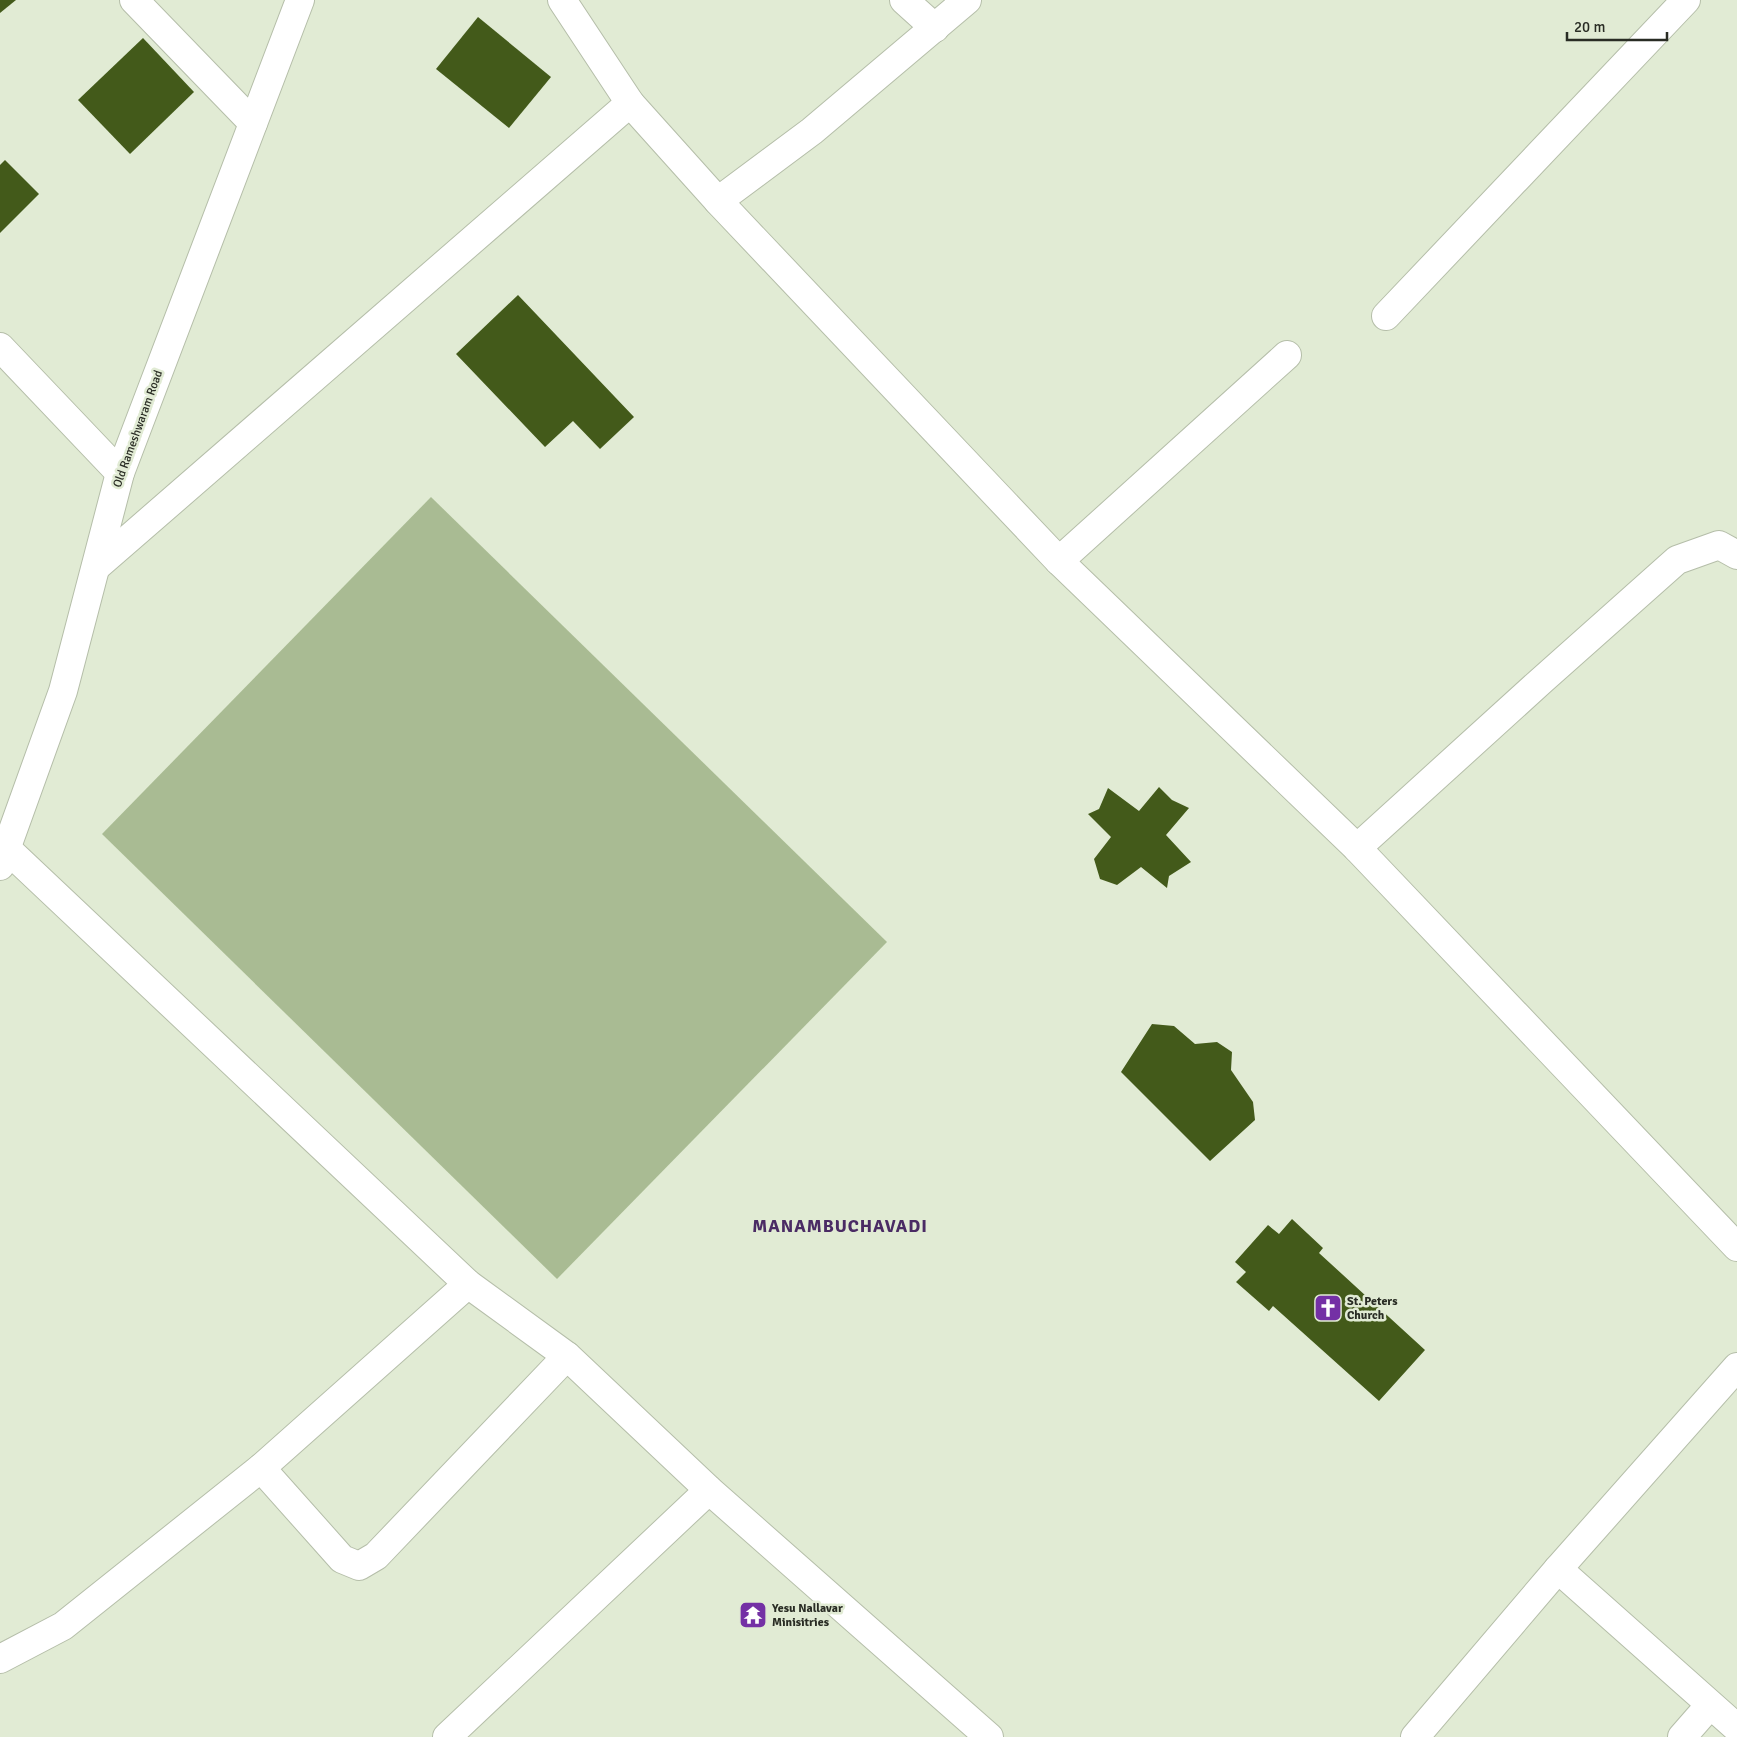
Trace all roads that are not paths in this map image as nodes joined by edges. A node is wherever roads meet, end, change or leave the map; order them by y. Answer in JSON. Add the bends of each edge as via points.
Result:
{"nodes":[{"id":1,"x":134,"y":0,"type":"edge"},
{"id":2,"x":300,"y":0,"type":"edge"},
{"id":3,"x":562,"y":0,"type":"edge"},
{"id":4,"x":904,"y":0,"type":"edge"},
{"id":5,"x":966,"y":0,"type":"edge"},
{"id":6,"x":1686,"y":0,"type":"edge"},
{"id":7,"x":935,"y":28,"type":"junction"},
{"id":8,"x":630,"y":103,"type":"junction"},
{"id":9,"x":253,"y":123,"type":"junction"},
{"id":10,"x":718,"y":201,"type":"junction"},
{"id":11,"x":1386,"y":316,"type":"dead end"},
{"id":12,"x":0,"y":347,"type":"edge"},
{"id":13,"x":1287,"y":355,"type":"dead end"},
{"id":14,"x":120,"y":473,"type":"junction"},
{"id":15,"x":1737,"y":555,"type":"edge"},
{"id":16,"x":1059,"y":561,"type":"junction"},
{"id":17,"x":96,"y":567,"type":"junction"},
{"id":18,"x":1357,"y":848,"type":"junction"},
{"id":19,"x":4,"y":858,"type":"edge"},
{"id":20,"x":1737,"y":1247,"type":"edge"},
{"id":21,"x":468,"y":1284,"type":"junction"},
{"id":22,"x":567,"y":1356,"type":"junction"},
{"id":23,"x":1737,"y":1367,"type":"edge"},
{"id":24,"x":261,"y":1468,"type":"junction"},
{"id":25,"x":709,"y":1490,"type":"junction"},
{"id":26,"x":1558,"y":1569,"type":"junction"},
{"id":27,"x":0,"y":1659,"type":"edge"},
{"id":28,"x":1710,"y":1705,"type":"junction"},
{"id":29,"x":1737,"y":1728,"type":"edge"},
{"id":30,"x":447,"y":1737,"type":"edge"},
{"id":31,"x":989,"y":1737,"type":"edge"},
{"id":32,"x":1415,"y":1737,"type":"edge"},
{"id":33,"x":1682,"y":1737,"type":"edge"}],
"edges":[{"from":1,"to":9,"type":"street"},
{"from":2,"to":9,"type":"street","name":"Old Rameshwaram Road"},
{"from":3,"to":8,"type":"street"},
{"from":4,"to":7,"type":"street"},
{"from":5,"to":7,"type":"street"},
{"from":6,"to":11,"type":"street"},
{"from":7,"to":10,"type":"street","via":[[812,132]]},
{"from":8,"to":10,"type":"street"},
{"from":8,"to":17,"type":"street"},
{"from":9,"to":14,"type":"street","name":"Old Rameshwaram Road"},
{"from":10,"to":16,"type":"street"},
{"from":12,"to":14,"type":"street"},
{"from":13,"to":16,"type":"street"},
{"from":14,"to":17,"type":"street","name":"Old Rameshwaram Road"},
{"from":15,"to":18,"type":"street","via":[[1719,545],[1677,560]]},
{"from":16,"to":18,"type":"street"},
{"from":17,"to":19,"type":"street","name":"Old Rameshwaram Road","via":[[63,691]]},
{"from":18,"to":20,"type":"street"},
{"from":19,"to":21,"type":"street"},
{"from":21,"to":22,"type":"street"},
{"from":21,"to":24,"type":"street"},
{"from":22,"to":24,"type":"street","via":[[376,1556],[359,1566],[342,1559]]},
{"from":22,"to":25,"type":"street"},
{"from":23,"to":26,"type":"street"},
{"from":24,"to":27,"type":"street","via":[[63,1626]]},
{"from":25,"to":30,"type":"street"},
{"from":25,"to":31,"type":"street"},
{"from":26,"to":28,"type":"street"},
{"from":26,"to":32,"type":"street"},
{"from":28,"to":29,"type":"street"},
{"from":28,"to":33,"type":"street"}]}
